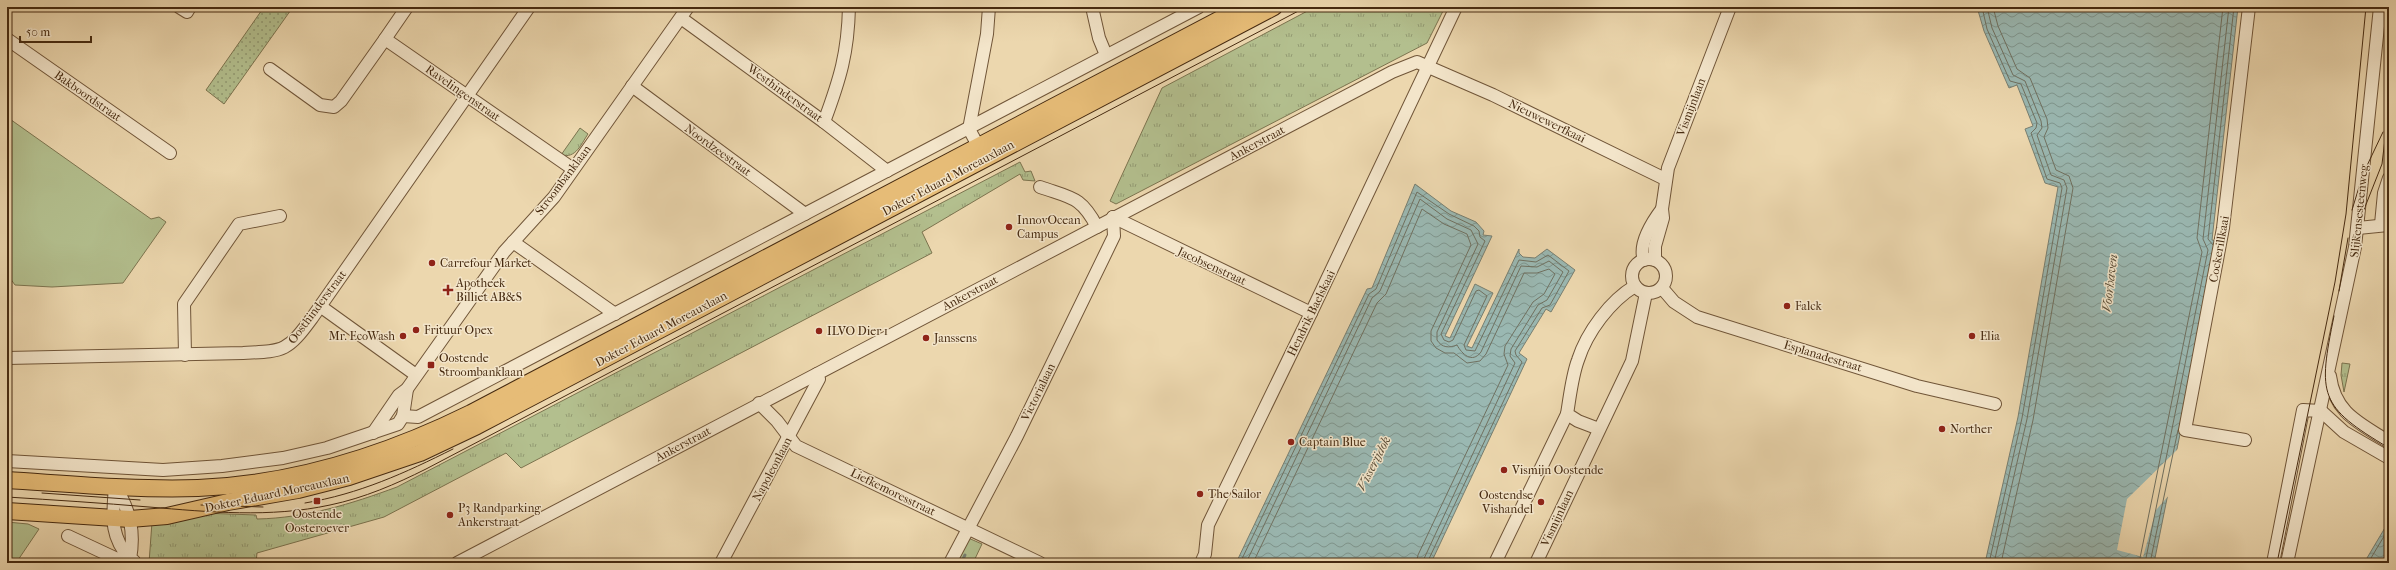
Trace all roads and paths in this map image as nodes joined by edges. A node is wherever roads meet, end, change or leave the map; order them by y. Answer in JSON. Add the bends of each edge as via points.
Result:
{"nodes":[{"id":1,"x":179,"y":7,"type":"edge"},
{"id":2,"x":190,"y":7,"type":"edge"},
{"id":3,"x":407,"y":7,"type":"edge"},
{"id":4,"x":529,"y":7,"type":"edge"},
{"id":5,"x":688,"y":7,"type":"edge"},
{"id":6,"x":849,"y":7,"type":"edge"},
{"id":7,"x":989,"y":7,"type":"edge"},
{"id":8,"x":1092,"y":7,"type":"edge"},
{"id":9,"x":1199,"y":7,"type":"edge"},
{"id":10,"x":1243,"y":7,"type":"edge"},
{"id":11,"x":1274,"y":7,"type":"edge"},
{"id":12,"x":1456,"y":7,"type":"edge"},
{"id":13,"x":1730,"y":7,"type":"edge"},
{"id":14,"x":2249,"y":7,"type":"edge"},
{"id":15,"x":2380,"y":7,"type":"edge"},
{"id":16,"x":681,"y":18,"type":"junction"},
{"id":17,"x":7,"y":39,"type":"edge"},
{"id":18,"x":385,"y":39,"type":"junction"},
{"id":19,"x":1106,"y":55,"type":"junction"},
{"id":20,"x":1428,"y":66,"type":"junction"},
{"id":21,"x":270,"y":69,"type":"dead end"},
{"id":22,"x":632,"y":86,"type":"junction"},
{"id":23,"x":975,"y":95,"type":"junction"},
{"id":24,"x":468,"y":96,"type":"junction"},
{"id":25,"x":824,"y":122,"type":"junction"},
{"id":26,"x":983,"y":122,"type":"junction"},
{"id":27,"x":970,"y":129,"type":"junction"},
{"id":28,"x":988,"y":149,"type":"junction"},
{"id":29,"x":170,"y":153,"type":"dead end"},
{"id":30,"x":573,"y":169,"type":"junction"},
{"id":31,"x":887,"y":171,"type":"junction"},
{"id":32,"x":2389,"y":178,"type":"edge"},
{"id":33,"x":1665,"y":179,"type":"junction"},
{"id":34,"x":1040,"y":187,"type":"dead end"},
{"id":35,"x":805,"y":214,"type":"junction"},
{"id":36,"x":280,"y":216,"type":"dead end"},
{"id":37,"x":1113,"y":217,"type":"junction"},
{"id":38,"x":2385,"y":225,"type":"edge"},
{"id":39,"x":1097,"y":227,"type":"junction"},
{"id":40,"x":2358,"y":228,"type":"junction"},
{"id":41,"x":512,"y":242,"type":"junction"},
{"id":42,"x":1650,"y":260,"type":"junction"},
{"id":43,"x":1635,"y":286,"type":"junction"},
{"id":44,"x":1662,"y":288,"type":"junction"},
{"id":45,"x":1646,"y":293,"type":"junction"},
{"id":46,"x":320,"y":306,"type":"junction"},
{"id":47,"x":1311,"y":313,"type":"junction"},
{"id":48,"x":615,"y":314,"type":"junction"},
{"id":49,"x":185,"y":355,"type":"junction"},
{"id":50,"x":7,"y":358,"type":"edge"},
{"id":51,"x":2330,"y":370,"type":"junction"},
{"id":52,"x":816,"y":374,"type":"junction"},
{"id":53,"x":416,"y":375,"type":"junction"},
{"id":54,"x":407,"y":389,"type":"junction"},
{"id":55,"x":759,"y":403,"type":"junction"},
{"id":56,"x":1995,"y":404,"type":"dead end"},
{"id":57,"x":2321,"y":411,"type":"junction"},
{"id":58,"x":1567,"y":414,"type":"junction"},
{"id":59,"x":403,"y":416,"type":"junction"},
{"id":60,"x":1599,"y":429,"type":"junction"},
{"id":61,"x":373,"y":433,"type":"junction"},
{"id":62,"x":788,"y":438,"type":"junction"},
{"id":63,"x":2245,"y":440,"type":"dead end"},
{"id":64,"x":2389,"y":442,"type":"edge"},
{"id":65,"x":2389,"y":458,"type":"edge"},
{"id":66,"x":7,"y":461,"type":"edge"},
{"id":67,"x":7,"y":480,"type":"edge"},
{"id":68,"x":115,"y":486,"type":"junction"},
{"id":69,"x":7,"y":511,"type":"edge"},
{"id":70,"x":114,"y":518,"type":"junction"},
{"id":71,"x":130,"y":519,"type":"junction"},
{"id":72,"x":967,"y":528,"type":"junction"},
{"id":73,"x":68,"y":536,"type":"dead end"},
{"id":74,"x":133,"y":561,"type":"edge"},
{"id":75,"x":457,"y":563,"type":"edge"},
{"id":76,"x":721,"y":563,"type":"edge"},
{"id":77,"x":950,"y":563,"type":"edge"},
{"id":78,"x":1040,"y":563,"type":"edge"},
{"id":79,"x":1201,"y":563,"type":"edge"},
{"id":80,"x":1495,"y":563,"type":"edge"},
{"id":81,"x":1536,"y":563,"type":"edge"},
{"id":82,"x":2273,"y":563,"type":"edge"},
{"id":83,"x":2287,"y":563,"type":"edge"}],
"edges":[{"from":1,"to":2,"type":"street","via":[[187,12]]},
{"from":3,"to":18,"type":"street"},
{"from":4,"to":24,"type":"street","name":"Oosthinderstraat"},
{"from":5,"to":16,"type":"street","name":"Stroombanklaan"},
{"from":6,"to":25,"type":"street","via":[[848,42],[840,80]]},
{"from":7,"to":23,"type":"street","via":[[987,34]]},
{"from":8,"to":19,"type":"street"},
{"from":9,"to":19,"type":"street"},
{"from":10,"to":28,"type":"main road","name":"Dokter Eduard Moreauxlaan"},
{"from":11,"to":28,"type":"main road","name":"Dokter Eduard Moreauxlaan"},
{"from":12,"to":20,"type":"street"},
{"from":13,"to":33,"type":"street","name":"Vismijnlaan"},
{"from":14,"to":63,"type":"street","name":"Cockerillkaai","via":[[2223,228],[2186,430]]},
{"from":15,"to":40,"type":"street","name":"Slijkensesteenweg"},
{"from":16,"to":22,"type":"street","name":"Stroombanklaan"},
{"from":16,"to":25,"type":"street","name":"Westhinderstraat"},
{"from":17,"to":29,"type":"street","name":"Bakboordstraat"},
{"from":18,"to":21,"type":"street","via":[[334,107],[320,104]]},
{"from":18,"to":24,"type":"street","name":"Ravelingenstraat"},
{"from":19,"to":26,"type":"street"},
{"from":20,"to":33,"type":"street","name":"Nieuwewerfkaai"},
{"from":20,"to":37,"type":"street","name":"Ankerstraat","via":[[1417,62],[1392,72]]},
{"from":20,"to":47,"type":"street","name":"Hendrik Baelskaai"},
{"from":22,"to":30,"type":"street","name":"Stroombanklaan"},
{"from":22,"to":35,"type":"street","name":"Noordzeestraat"},
{"from":23,"to":26,"type":"street"},
{"from":23,"to":27,"type":"street"},
{"from":24,"to":30,"type":"street","name":"Ravelingenstraat"},
{"from":24,"to":46,"type":"street","name":"Oosthinderstraat"},
{"from":25,"to":31,"type":"street","name":"Westhinderstraat"},
{"from":26,"to":27,"type":"street"},
{"from":26,"to":28,"type":"street"},
{"from":27,"to":28,"type":"street"},
{"from":27,"to":31,"type":"street"},
{"from":28,"to":68,"type":"main road","name":"Dokter Eduard Moreauxlaan","via":[[412,440],[347,463],[295,476],[250,483],[191,488]]},
{"from":28,"to":71,"type":"main road","name":"Dokter Eduard Moreauxlaan","via":[[484,422],[420,453],[370,471],[311,487],[167,516]]},
{"from":30,"to":41,"type":"street","name":"Stroombanklaan","via":[[554,197]]},
{"from":31,"to":35,"type":"street"},
{"from":32,"to":38,"type":"street","via":[[2384,193]]},
{"from":33,"to":42,"type":"street","name":"Vismijnlaan","via":[[1662,209],[1653,221],[1642,255]]},
{"from":34,"to":39,"type":"street","via":[[1078,200]]},
{"from":35,"to":48,"type":"street"},
{"from":36,"to":49,"type":"street","via":[[239,224],[188,296],[182,313]]},
{"from":37,"to":39,"type":"street","name":"Ankerstraat"},
{"from":37,"to":47,"type":"street","name":"Jacobsenstraat"},
{"from":37,"to":72,"type":"street","name":"Victorialaan","via":[[1114,236],[1017,436]]},
{"from":38,"to":40,"type":"street"},
{"from":39,"to":52,"type":"street","name":"Ankerstraat"},
{"from":40,"to":51,"type":"street","name":"Slijkensesteenweg"},
{"from":41,"to":48,"type":"street"},
{"from":41,"to":53,"type":"street","name":"Stroombanklaan"},
{"from":42,"to":43,"type":"street","via":[[1634,268],[1632,280]]},
{"from":42,"to":44,"type":"street","via":[[1662,265],[1666,272]]},
{"from":43,"to":45,"type":"street"},
{"from":43,"to":58,"type":"street","via":[[1618,298],[1584,345],[1577,361]]},
{"from":44,"to":45,"type":"street"},
{"from":44,"to":56,"type":"street","name":"Esplanadestraat","via":[[1674,302],[1697,317],[1917,386]]},
{"from":45,"to":60,"type":"street","name":"Vismijnlaan","via":[[1632,361]]},
{"from":46,"to":49,"type":"street","name":"Oosthinderstraat","via":[[299,336],[288,347],[278,351]]},
{"from":46,"to":53,"type":"street"},
{"from":47,"to":79,"type":"street","name":"Hendrik Baelskaai","via":[[1208,525],[1205,554]]},
{"from":48,"to":59,"type":"street","via":[[418,417]]},
{"from":49,"to":50,"type":"street","name":"Oosthinderstraat"},
{"from":51,"to":57,"type":"street","name":"Slijkensesteenweg"},
{"from":51,"to":64,"type":"street","via":[[2334,395],[2341,408],[2354,420]]},
{"from":52,"to":55,"type":"street","name":"Ankerstraat"},
{"from":52,"to":62,"type":"street","name":"Napoleonlaan","via":[[819,379]]},
{"from":53,"to":54,"type":"street","name":"Stroombanklaan"},
{"from":54,"to":59,"type":"street","name":"Stroombanklaan"},
{"from":54,"to":61,"type":"street","name":"Stroombanklaan","via":[[399,396]]},
{"from":55,"to":62,"type":"street","name":"Liefkemoresstraat","via":[[777,421]]},
{"from":55,"to":75,"type":"street","name":"Ankerstraat"},
{"from":57,"to":65,"type":"street","via":[[2344,432]]},
{"from":57,"to":82,"type":"street","via":[[2303,410]]},
{"from":57,"to":83,"type":"street","name":"Slijkensesteenweg","via":[[2315,428]]},
{"from":58,"to":60,"type":"street"},
{"from":58,"to":80,"type":"street"},
{"from":59,"to":61,"type":"street","via":[[398,424]]},
{"from":60,"to":81,"type":"street","name":"Vismijnlaan"},
{"from":61,"to":66,"type":"street","via":[[327,448],[283,458],[222,466],[163,470]]},
{"from":62,"to":72,"type":"street","name":"Liefkemoresstraat","via":[[796,446]]},
{"from":62,"to":76,"type":"street","name":"Napoleonlaan"},
{"from":67,"to":68,"type":"main road","name":"Dokter Eduard Moreauxlaan"},
{"from":68,"to":70,"type":"street"},
{"from":68,"to":71,"type":"street","via":[[126,505]]},
{"from":69,"to":70,"type":"main road","name":"Dokter Eduard Moreauxlaan"},
{"from":70,"to":71,"type":"main road","name":"Dokter Eduard Moreauxlaan"},
{"from":70,"to":74,"type":"street","via":[[113,530],[117,541]]},
{"from":71,"to":74,"type":"street"},
{"from":72,"to":77,"type":"street","name":"Victorialaan"},
{"from":72,"to":78,"type":"street","name":"Liefkemoresstraat"},
{"from":73,"to":74,"type":"street","via":[[116,558]]}]}
